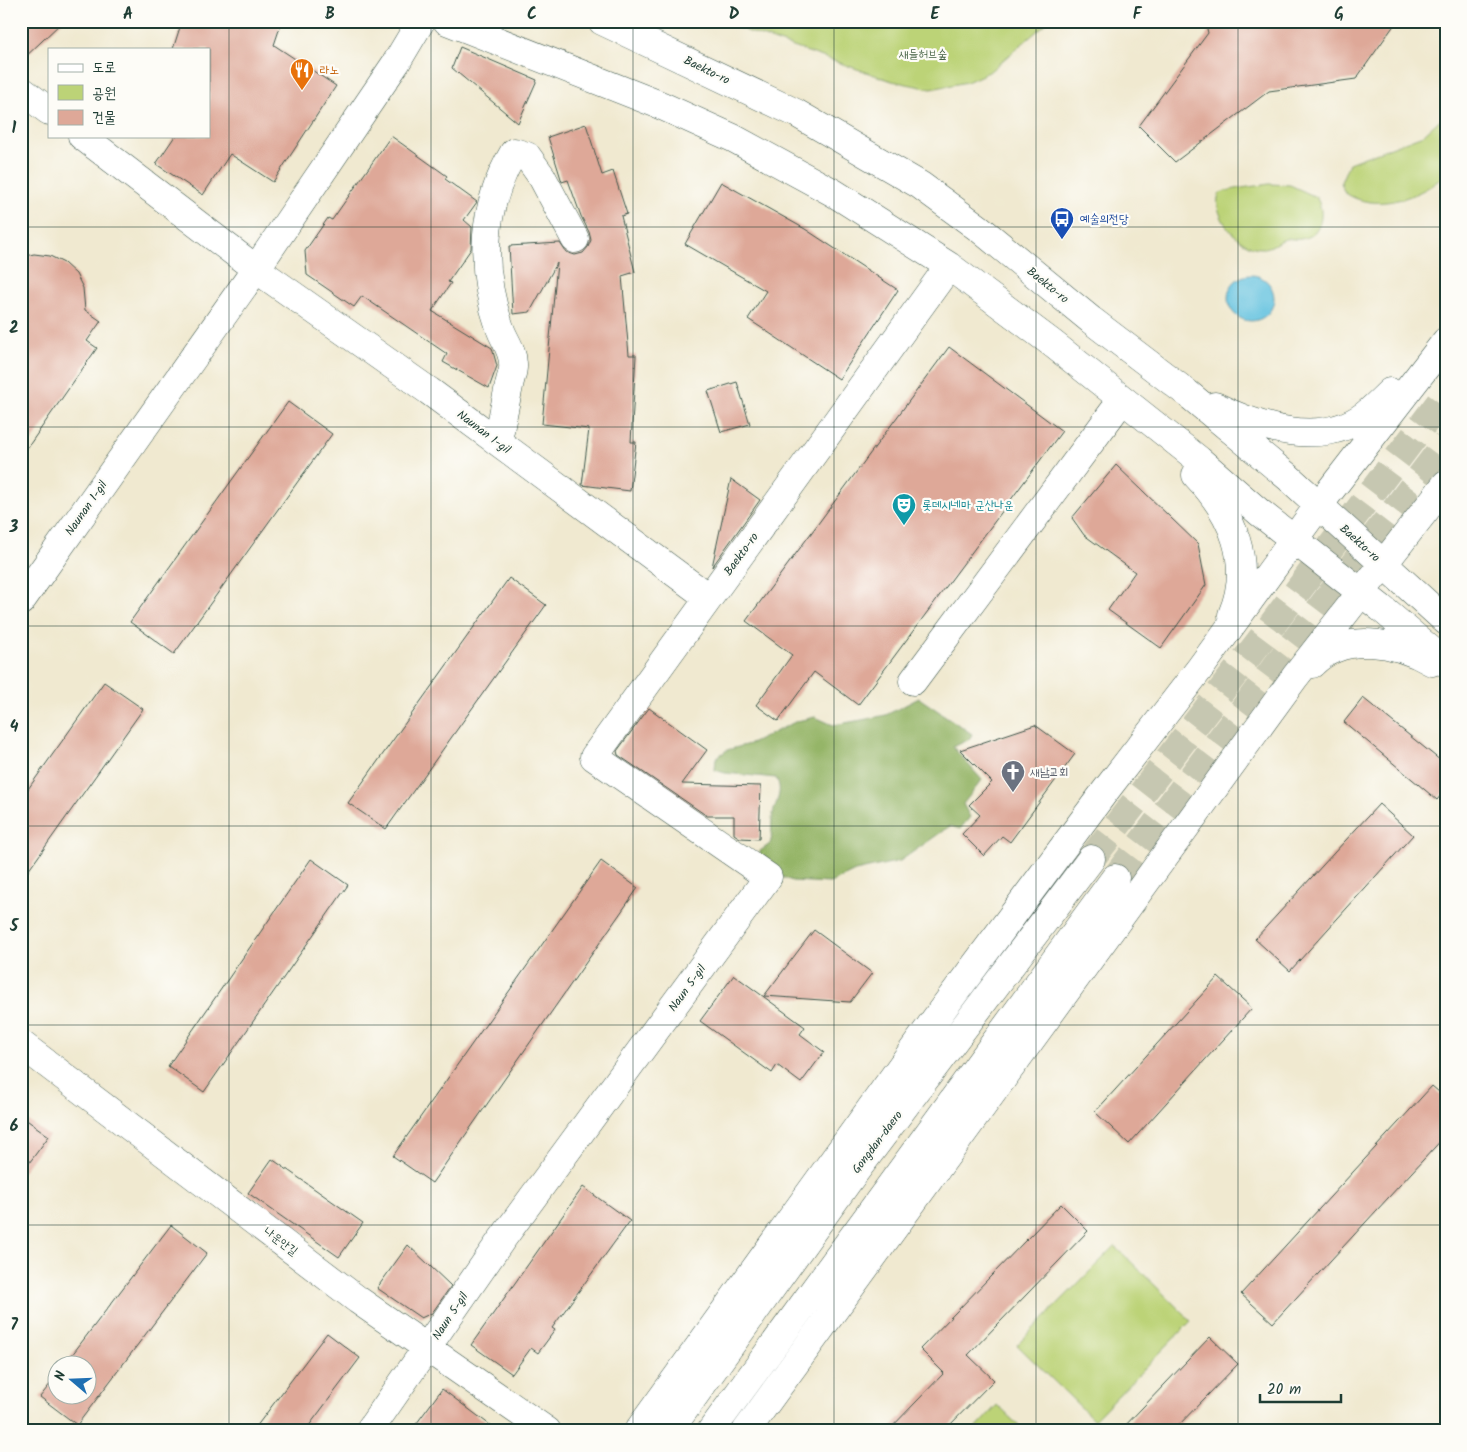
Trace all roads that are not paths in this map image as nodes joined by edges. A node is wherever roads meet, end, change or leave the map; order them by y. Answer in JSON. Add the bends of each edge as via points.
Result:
{"nodes":[{"id":1,"x":421,"y":21,"type":"edge"},
{"id":2,"x":447,"y":21,"type":"edge"},
{"id":3,"x":602,"y":21,"type":"edge"},
{"id":4,"x":21,"y":90,"type":"edge"},
{"id":5,"x":48,"y":110,"type":"edge"},
{"id":6,"x":85,"y":138,"type":"edge"},
{"id":7,"x":576,"y":239,"type":"dead end"},
{"id":8,"x":949,"y":266,"type":"junction"},
{"id":9,"x":256,"y":269,"type":"junction"},
{"id":10,"x":1446,"y":336,"type":"edge"},
{"id":11,"x":1446,"y":341,"type":"edge"},
{"id":12,"x":1187,"y":393,"type":"junction"},
{"id":13,"x":1131,"y":408,"type":"junction"},
{"id":14,"x":498,"y":442,"type":"junction"},
{"id":15,"x":1446,"y":484,"type":"edge"},
{"id":16,"x":1319,"y":505,"type":"junction"},
{"id":17,"x":1294,"y":539,"type":"junction"},
{"id":18,"x":1382,"y":563,"type":"junction"},
{"id":19,"x":1360,"y":592,"type":"junction"},
{"id":20,"x":23,"y":597,"type":"edge"},
{"id":21,"x":710,"y":598,"type":"junction"},
{"id":22,"x":1446,"y":621,"type":"edge"},
{"id":23,"x":1224,"y":635,"type":"junction"},
{"id":24,"x":1446,"y":663,"type":"edge"},
{"id":25,"x":1446,"y":671,"type":"edge"},
{"id":26,"x":913,"y":681,"type":"dead end"},
{"id":27,"x":1286,"y":690,"type":"junction"},
{"id":28,"x":1091,"y":859,"type":"tunnel mouth"},
{"id":29,"x":1116,"y":878,"type":"tunnel mouth"},
{"id":30,"x":21,"y":1044,"type":"edge"},
{"id":31,"x":428,"y":1347,"type":"junction"},
{"id":32,"x":369,"y":1431,"type":"edge"},
{"id":33,"x":547,"y":1431,"type":"edge"},
{"id":34,"x":638,"y":1431,"type":"edge"},
{"id":35,"x":669,"y":1431,"type":"edge"},
{"id":36,"x":711,"y":1431,"type":"edge"},
{"id":37,"x":746,"y":1431,"type":"edge"}],
"edges":[{"from":1,"to":9,"type":"street","name":"Naunan 1-gil","via":[[396,64]]},
{"from":2,"to":8,"type":"street","via":[[660,105],[733,138],[834,193]]},
{"from":3,"to":12,"type":"street","name":"Baekto-ro","via":[[796,113],[920,185]]},
{"from":4,"to":5,"type":"street"},
{"from":6,"to":9,"type":"street"},
{"from":7,"to":14,"type":"street","via":[[542,177],[527,156],[514,152],[501,178],[488,220],[485,244],[496,313],[514,364]]},
{"from":8,"to":13,"type":"street"},
{"from":8,"to":21,"type":"street","name":"Baekto-ro"},
{"from":9,"to":14,"type":"street","name":"Naunan 1-gil"},
{"from":9,"to":20,"type":"street","name":"Naunan 1-gil"},
{"from":10,"to":12,"type":"street","via":[[1364,416],[1323,433],[1294,432],[1264,425]]},
{"from":11,"to":16,"type":"street"},
{"from":12,"to":16,"type":"street","name":"Baekto-ro"},
{"from":13,"to":17,"type":"street"},
{"from":13,"to":23,"type":"street","via":[[1203,482],[1225,511],[1235,535],[1241,582],[1237,605]]},
{"from":13,"to":26,"type":"street"},
{"from":14,"to":21,"type":"street","name":"Naunan 1-gil"},
{"from":15,"to":18,"type":"street"},
{"from":16,"to":17,"type":"street"},
{"from":16,"to":18,"type":"street","name":"Baekto-ro"},
{"from":17,"to":19,"type":"street"},
{"from":17,"to":23,"type":"street"},
{"from":18,"to":19,"type":"street"},
{"from":18,"to":22,"type":"street","name":"Baekto-ro"},
{"from":19,"to":24,"type":"street"},
{"from":19,"to":27,"type":"street"},
{"from":21,"to":31,"type":"street","name":"Naun 5-gil","via":[[594,756],[768,877],[506,1234]]},
{"from":23,"to":34,"type":"street","via":[[950,999]]},
{"from":25,"to":27,"type":"street","via":[[1422,656],[1404,650],[1384,644],[1360,643],[1342,647],[1315,660]]},
{"from":27,"to":37,"type":"street"},
{"from":28,"to":35,"type":"street","name":"Gongdan-daero","via":[[849,1180]]},
{"from":29,"to":36,"type":"street"},
{"from":30,"to":31,"type":"street","name":"나운안길","via":[[358,1300]]},
{"from":31,"to":32,"type":"street","name":"Naun 5-gil"},
{"from":31,"to":33,"type":"street","name":"나운안길"}]}
